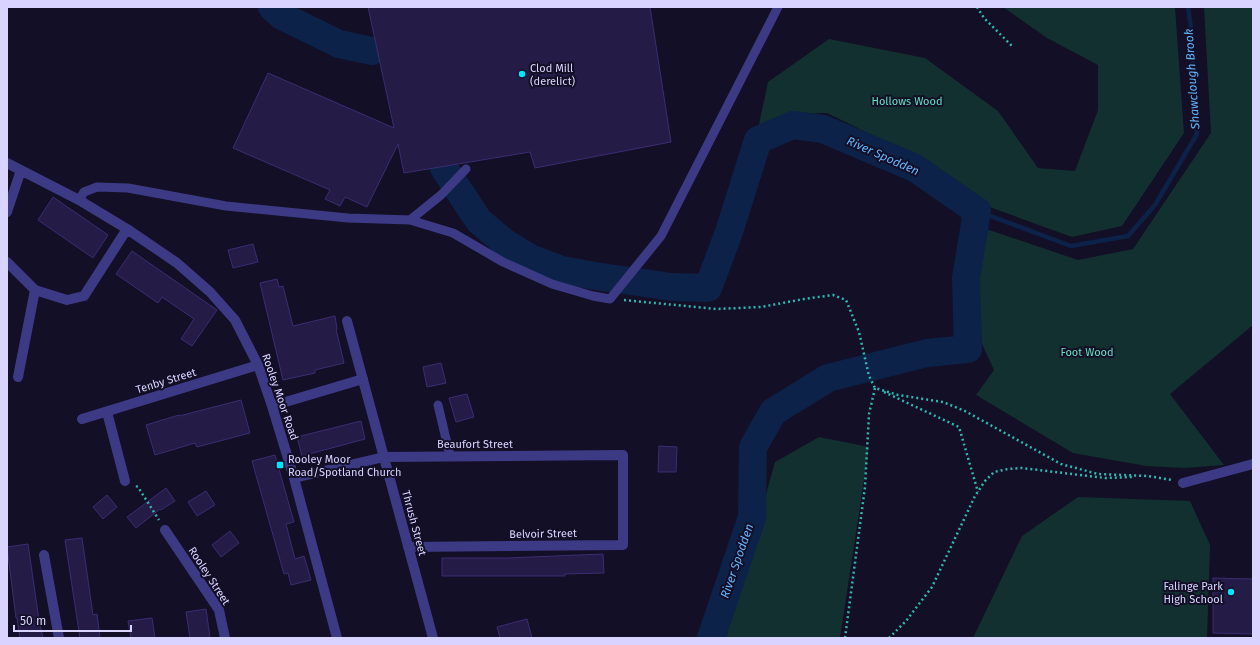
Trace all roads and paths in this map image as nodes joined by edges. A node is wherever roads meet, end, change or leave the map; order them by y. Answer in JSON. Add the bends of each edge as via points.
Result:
{"nodes":[{"id":1,"x":778,"y":7,"type":"edge"},
{"id":2,"x":977,"y":7,"type":"edge"},
{"id":3,"x":1012,"y":47,"type":"dead end"},
{"id":4,"x":7,"y":163,"type":"edge"},
{"id":5,"x":466,"y":169,"type":"dead end"},
{"id":6,"x":21,"y":170,"type":"junction"},
{"id":7,"x":79,"y":200,"type":"junction"},
{"id":8,"x":7,"y":212,"type":"edge"},
{"id":9,"x":410,"y":220,"type":"junction"},
{"id":10,"x":127,"y":229,"type":"junction"},
{"id":11,"x":7,"y":262,"type":"edge"},
{"id":12,"x":35,"y":290,"type":"junction"},
{"id":13,"x":610,"y":299,"type":"junction"},
{"id":14,"x":347,"y":321,"type":"dead end"},
{"id":15,"x":258,"y":365,"type":"junction"},
{"id":16,"x":18,"y":377,"type":"dead end"},
{"id":17,"x":363,"y":379,"type":"junction"},
{"id":18,"x":875,"y":388,"type":"junction"},
{"id":19,"x":438,"y":405,"type":"dead end"},
{"id":20,"x":272,"y":406,"type":"junction"},
{"id":21,"x":107,"y":412,"type":"junction"},
{"id":22,"x":82,"y":419,"type":"dead end"},
{"id":23,"x":450,"y":456,"type":"junction"},
{"id":24,"x":384,"y":457,"type":"junction"},
{"id":25,"x":1253,"y":464,"type":"edge"},
{"id":26,"x":1148,"y":476,"type":"junction"},
{"id":27,"x":294,"y":478,"type":"junction"},
{"id":28,"x":124,"y":481,"type":"joint"},
{"id":29,"x":1183,"y":482,"type":"joint"},
{"id":30,"x":624,"y":490,"type":"joint"},
{"id":31,"x":978,"y":492,"type":"junction"},
{"id":32,"x":165,"y":530,"type":"joint"},
{"id":33,"x":408,"y":547,"type":"junction"},
{"id":34,"x":44,"y":555,"type":"dead end"},
{"id":35,"x":58,"y":638,"type":"edge"},
{"id":36,"x":225,"y":638,"type":"edge"},
{"id":37,"x":337,"y":638,"type":"edge"},
{"id":38,"x":433,"y":638,"type":"edge"},
{"id":39,"x":845,"y":638,"type":"edge"},
{"id":40,"x":889,"y":638,"type":"edge"}],
"edges":[{"from":1,"to":13,"type":"lane","via":[[661,236]]},
{"from":2,"to":3,"type":"path"},
{"from":4,"to":6,"type":"street","name":"Rooley Moor Road"},
{"from":5,"to":9,"type":"lane","via":[[441,195]]},
{"from":6,"to":7,"type":"street","name":"Rooley Moor Road"},
{"from":6,"to":8,"type":"street"},
{"from":7,"to":9,"type":"lane","via":[[84,192],[97,186],[128,188],[226,206],[348,218]]},
{"from":7,"to":10,"type":"street","name":"Rooley Moor Road"},
{"from":9,"to":13,"type":"lane","via":[[453,233],[503,262],[552,284]]},
{"from":10,"to":12,"type":"street","via":[[84,296],[67,300]]},
{"from":10,"to":15,"type":"street","name":"Rooley Moor Road","via":[[177,263],[210,292],[235,320]]},
{"from":11,"to":12,"type":"street"},
{"from":12,"to":16,"type":"street"},
{"from":13,"to":18,"type":"path","via":[[716,310],[761,307],[833,295],[846,300],[859,332],[869,376]]},
{"from":14,"to":17,"type":"street","name":"Thrush Street"},
{"from":15,"to":20,"type":"street","name":"Rooley Moor Road"},
{"from":15,"to":21,"type":"street","name":"Tenby Street"},
{"from":17,"to":20,"type":"street"},
{"from":17,"to":24,"type":"street","name":"Thrush Street"},
{"from":18,"to":26,"type":"path","via":[[898,395],[943,402],[965,411],[1061,464],[1098,474]]},
{"from":18,"to":31,"type":"path","via":[[959,427]]},
{"from":18,"to":39,"type":"path","via":[[869,414],[865,487]]},
{"from":19,"to":23,"type":"lane"},
{"from":20,"to":27,"type":"street","name":"Rooley Moor Road"},
{"from":21,"to":22,"type":"street","name":"Tenby Street"},
{"from":21,"to":28,"type":"street"},
{"from":23,"to":24,"type":"street","name":"Beaufort Street"},
{"from":23,"to":30,"type":"street","name":"Beaufort Street","via":[[624,455]]},
{"from":24,"to":27,"type":"street","name":"Beaufort Street"},
{"from":24,"to":33,"type":"street","name":"Thrush Street"},
{"from":25,"to":29,"type":"street"},
{"from":26,"to":29,"type":"path"},
{"from":26,"to":31,"type":"path","via":[[1105,478],[1022,468],[1008,469],[994,472]]},
{"from":27,"to":37,"type":"street","name":"Rooley Moor Road"},
{"from":28,"to":32,"type":"path","via":[[138,487]]},
{"from":30,"to":33,"type":"street","name":"Belvoir Street","via":[[624,545]]},
{"from":31,"to":40,"type":"path","via":[[932,587],[906,621]]},
{"from":32,"to":36,"type":"street","name":"Rooley Street","via":[[219,610]]},
{"from":33,"to":38,"type":"street","name":"Thrush Street"},
{"from":34,"to":35,"type":"street"}]}
